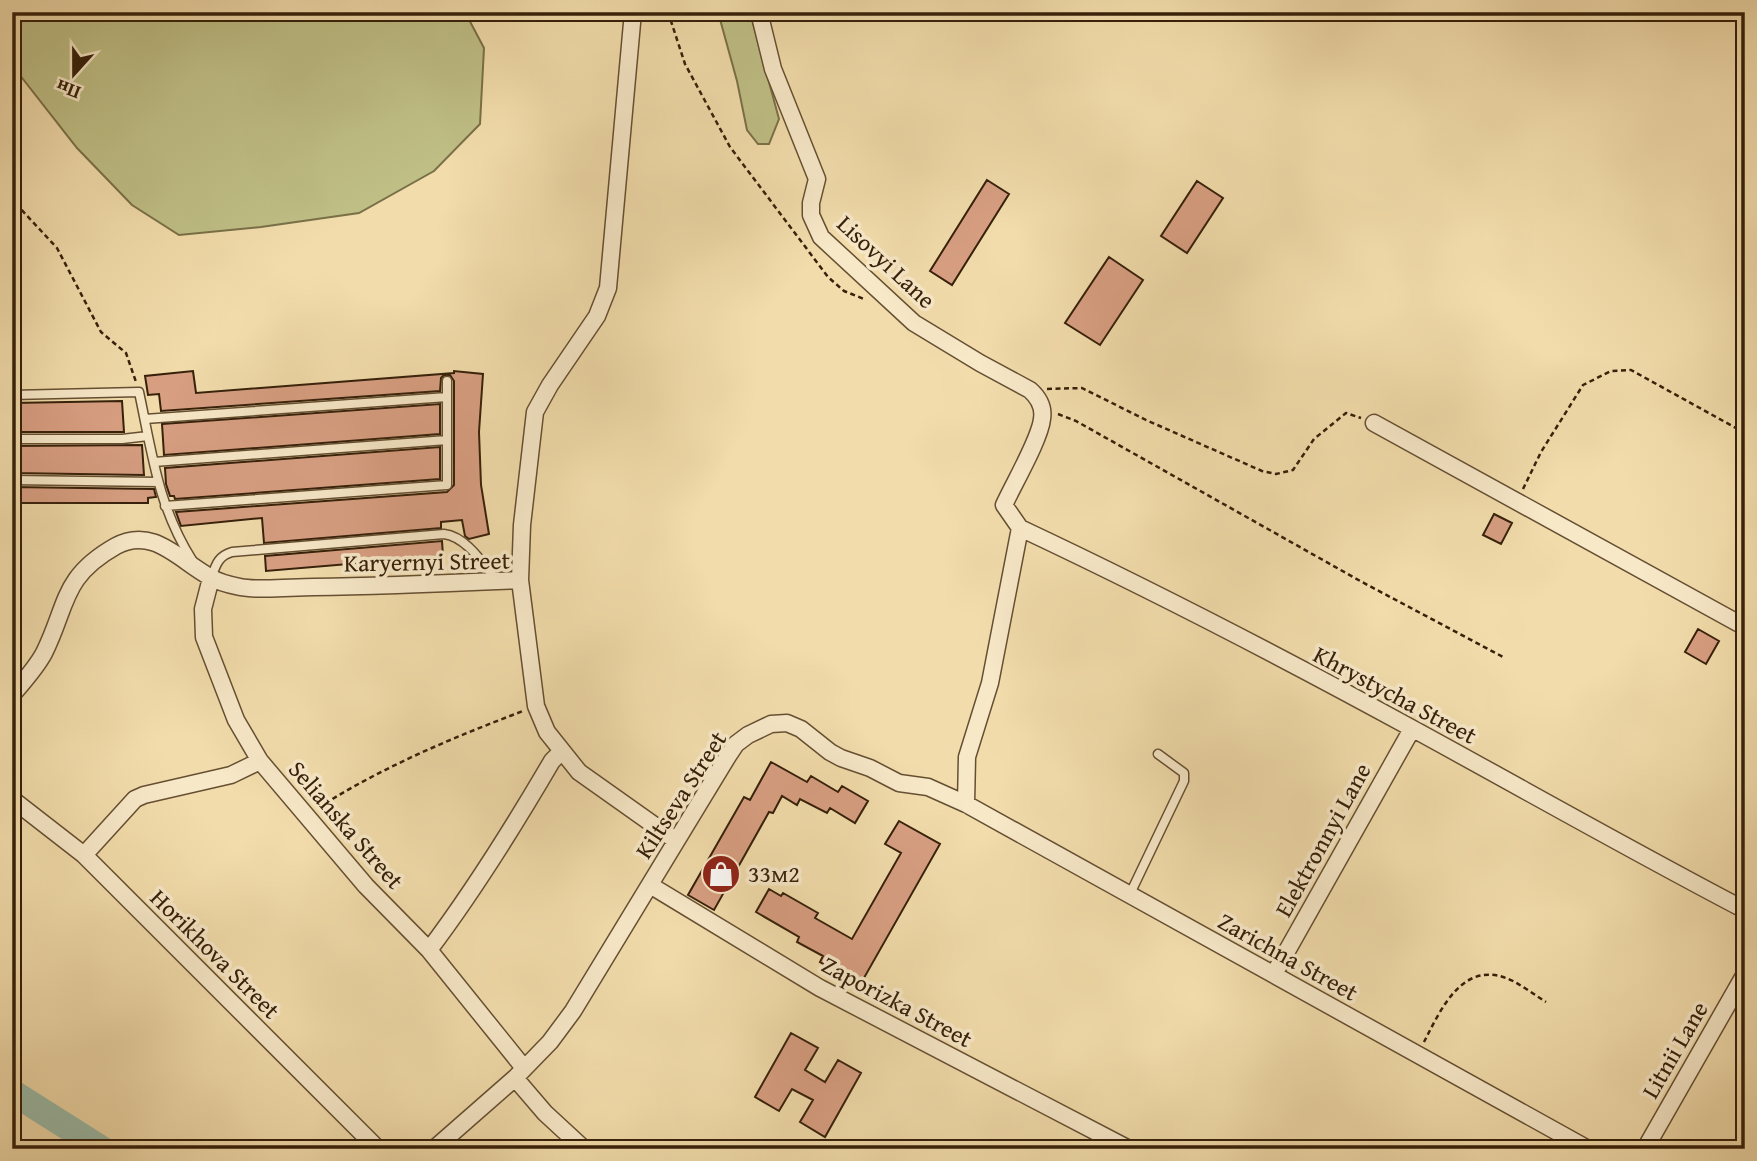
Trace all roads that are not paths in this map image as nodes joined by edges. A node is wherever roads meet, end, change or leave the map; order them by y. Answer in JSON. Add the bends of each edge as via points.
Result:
{"nodes":[{"id":1,"x":633,"y":12,"type":"edge"},
{"id":2,"x":759,"y":12,"type":"edge"},
{"id":3,"x":447,"y":381,"type":"dead end"},
{"id":4,"x":12,"y":395,"type":"edge"},
{"id":5,"x":447,"y":397,"type":"junction"},
{"id":6,"x":145,"y":419,"type":"junction"},
{"id":7,"x":1374,"y":423,"type":"road end"},
{"id":8,"x":148,"y":436,"type":"junction"},
{"id":9,"x":12,"y":439,"type":"edge"},
{"id":10,"x":447,"y":440,"type":"junction"},
{"id":11,"x":154,"y":462,"type":"junction"},
{"id":12,"x":12,"y":480,"type":"edge"},
{"id":13,"x":158,"y":482,"type":"junction"},
{"id":14,"x":165,"y":506,"type":"junction"},
{"id":15,"x":1020,"y":528,"type":"junction"},
{"id":16,"x":204,"y":573,"type":"junction"},
{"id":17,"x":520,"y":580,"type":"junction"},
{"id":18,"x":497,"y":581,"type":"junction"},
{"id":19,"x":1745,"y":627,"type":"edge"},
{"id":20,"x":12,"y":695,"type":"edge"},
{"id":21,"x":1412,"y":729,"type":"junction"},
{"id":22,"x":561,"y":752,"type":"junction"},
{"id":23,"x":1158,"y":754,"type":"dead end"},
{"id":24,"x":260,"y":761,"type":"junction"},
{"id":25,"x":12,"y":799,"type":"edge"},
{"id":26,"x":966,"y":804,"type":"junction"},
{"id":27,"x":675,"y":840,"type":"junction"},
{"id":28,"x":84,"y":855,"type":"junction"},
{"id":29,"x":650,"y":885,"type":"junction"},
{"id":30,"x":1129,"y":896,"type":"junction"},
{"id":31,"x":1745,"y":910,"type":"edge"},
{"id":32,"x":429,"y":950,"type":"junction"},
{"id":33,"x":1273,"y":974,"type":"junction"},
{"id":34,"x":1745,"y":974,"type":"edge"},
{"id":35,"x":519,"y":1073,"type":"junction"},
{"id":36,"x":378,"y":1149,"type":"edge"},
{"id":37,"x":434,"y":1149,"type":"edge"},
{"id":38,"x":584,"y":1149,"type":"edge"},
{"id":39,"x":1129,"y":1149,"type":"edge"},
{"id":40,"x":1588,"y":1149,"type":"edge"},
{"id":41,"x":1645,"y":1149,"type":"edge"}],
"edges":[{"from":1,"to":17,"type":"street","via":[[608,288],[597,316],[535,412]]},
{"from":2,"to":15,"type":"street","name":"Lisovyi Lane","via":[[773,69],[817,179],[811,203],[815,225],[830,245],[914,323],[1036,395],[1042,420],[1003,505]]},
{"from":3,"to":5,"type":"lane"},
{"from":4,"to":6,"type":"lane","via":[[139,392]]},
{"from":5,"to":6,"type":"lane"},
{"from":5,"to":10,"type":"lane"},
{"from":6,"to":8,"type":"lane"},
{"from":7,"to":19,"type":"street"},
{"from":8,"to":9,"type":"lane"},
{"from":8,"to":11,"type":"lane"},
{"from":10,"to":11,"type":"lane"},
{"from":10,"to":14,"type":"lane","via":[[447,485]]},
{"from":11,"to":13,"type":"lane"},
{"from":12,"to":13,"type":"lane"},
{"from":13,"to":14,"type":"lane"},
{"from":14,"to":16,"type":"lane","via":[[183,545]]},
{"from":15,"to":21,"type":"street","name":"Khrystycha Street"},
{"from":15,"to":26,"type":"street","via":[[990,683],[967,757]]},
{"from":16,"to":18,"type":"street","name":"Karyernyi Street","via":[[242,587]]},
{"from":16,"to":18,"type":"lane","via":[[232,552],[444,534],[463,542]]},
{"from":16,"to":20,"type":"street","name":"Karyernyi Street","via":[[154,542],[137,539],[115,547],[76,578],[45,650]]},
{"from":16,"to":24,"type":"street","name":"Selianska Street","via":[[205,637],[236,720]]},
{"from":17,"to":18,"type":"street","name":"Karyernyi Street"},
{"from":17,"to":22,"type":"street","name":"Karyernyi Street","via":[[536,706]]},
{"from":21,"to":31,"type":"street","name":"Khrystycha Street"},
{"from":21,"to":33,"type":"street","name":"Elektronnyi Lane"},
{"from":22,"to":27,"type":"street","name":"Karyernyi Street","via":[[579,772]]},
{"from":22,"to":32,"type":"street","via":[[504,844]]},
{"from":23,"to":30,"type":"lane","via":[[1184,772],[1184,781]]},
{"from":24,"to":28,"type":"street","via":[[231,775],[135,799]]},
{"from":24,"to":32,"type":"street","name":"Selianska Street","via":[[366,886]]},
{"from":25,"to":28,"type":"street","name":"Horikhova Street"},
{"from":26,"to":27,"type":"street","name":"Kiltseva Street","via":[[841,758],[787,723],[771,724],[736,744]]},
{"from":26,"to":30,"type":"street","name":"Zarichna Street"},
{"from":27,"to":29,"type":"street","name":"Kiltseva Street"},
{"from":28,"to":36,"type":"street","name":"Horikhova Street"},
{"from":29,"to":35,"type":"street","name":"Kiltseva Street","via":[[573,1011]]},
{"from":29,"to":39,"type":"street","name":"Zaporizka Street","via":[[820,988]]},
{"from":30,"to":33,"type":"street","name":"Zarichna Street"},
{"from":32,"to":35,"type":"street","name":"Selianska Street"},
{"from":33,"to":40,"type":"street","name":"Zarichna Street"},
{"from":34,"to":41,"type":"street","name":"Litnii Lane"},
{"from":35,"to":37,"type":"street","name":"Kiltseva Street"},
{"from":35,"to":38,"type":"street","name":"Selianska Street","via":[[545,1113]]}]}
